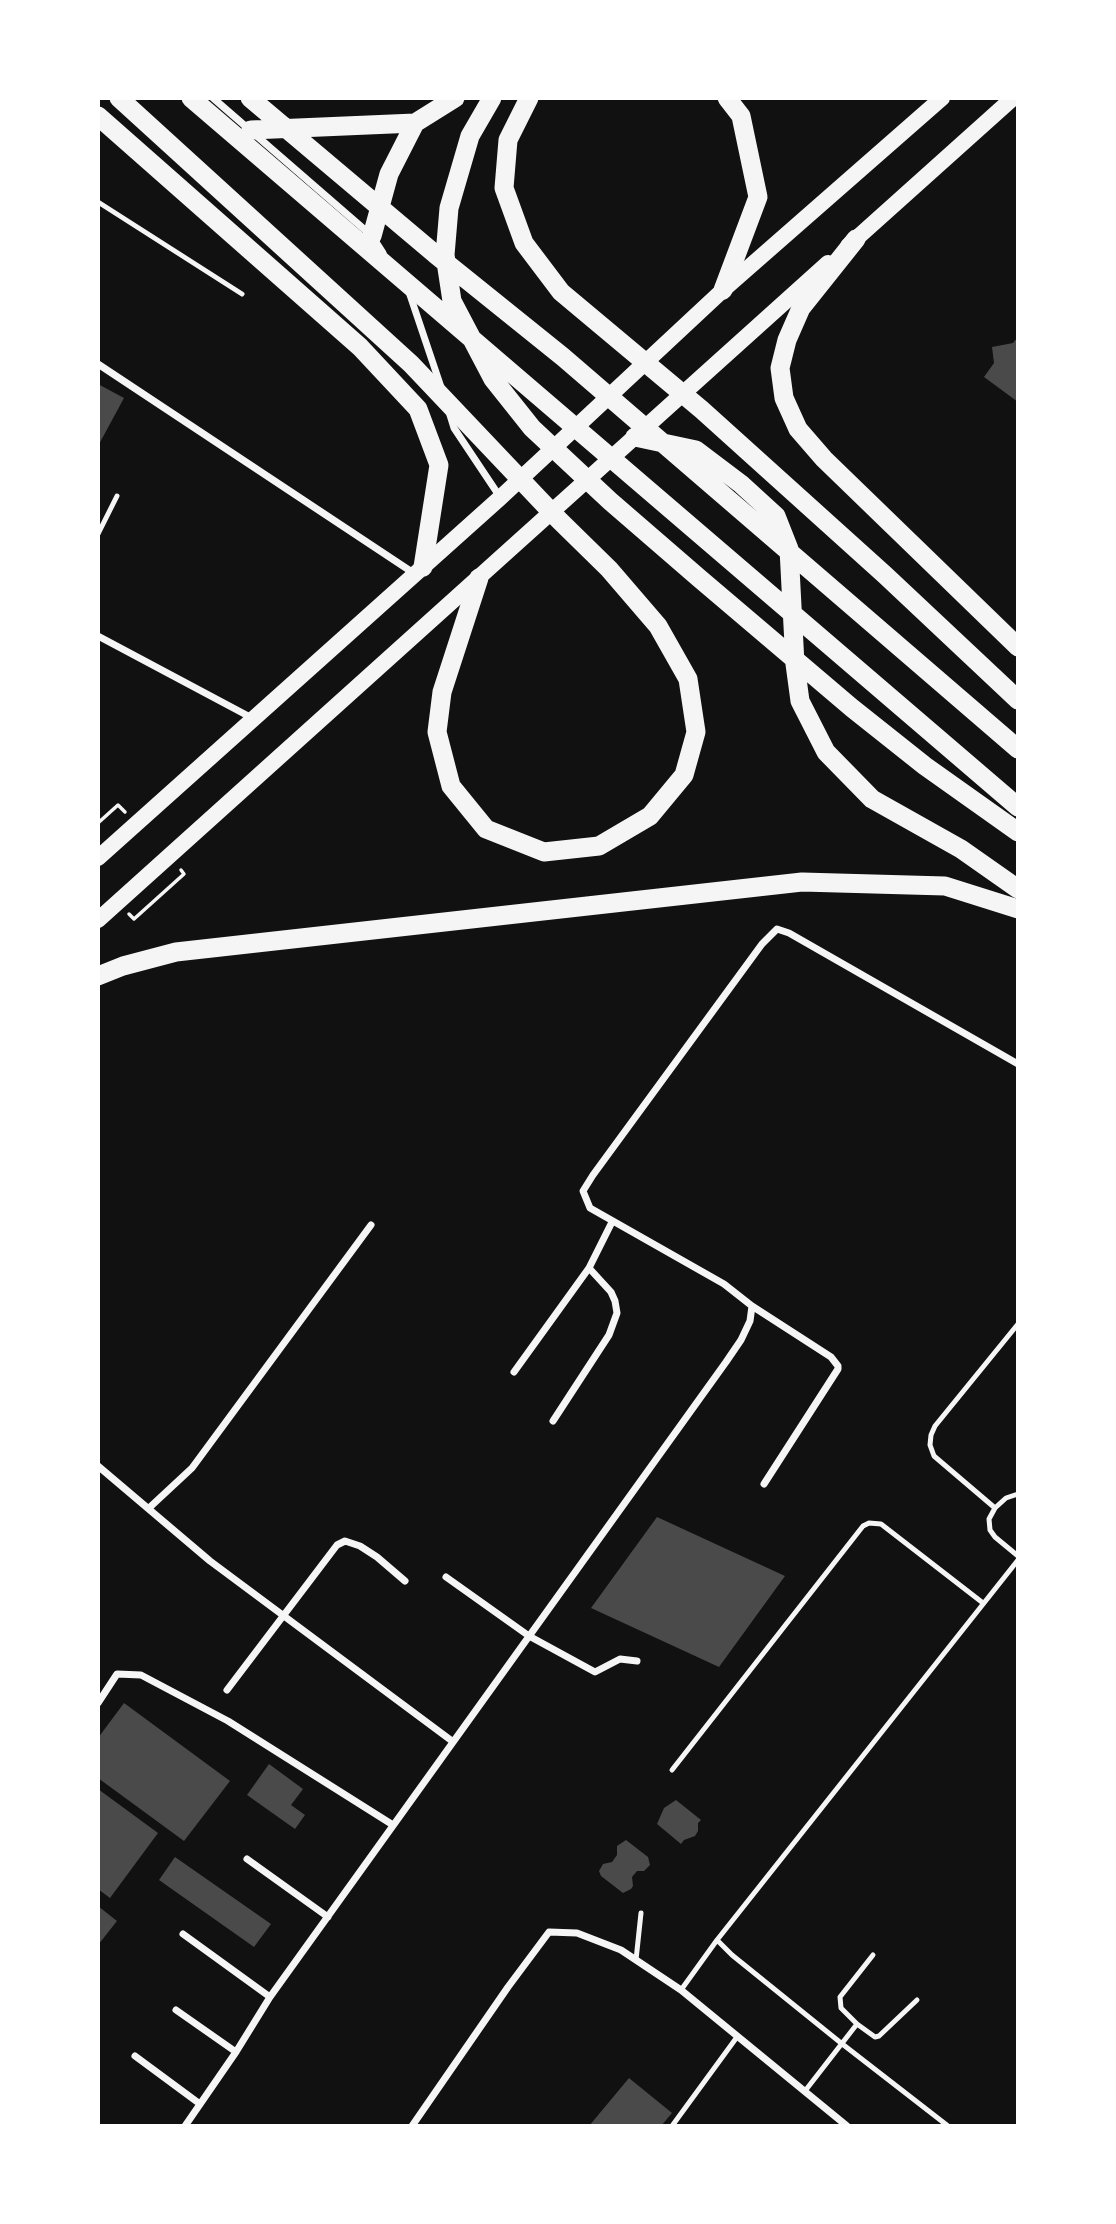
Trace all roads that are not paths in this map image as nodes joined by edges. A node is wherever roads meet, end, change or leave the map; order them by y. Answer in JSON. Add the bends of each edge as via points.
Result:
{"nodes":[{"id":1,"x":119,"y":98,"type":"edge"},
{"id":2,"x":191,"y":98,"type":"edge"},
{"id":3,"x":213,"y":98,"type":"edge"},
{"id":4,"x":250,"y":98,"type":"edge"},
{"id":5,"x":455,"y":98,"type":"edge"},
{"id":6,"x":492,"y":98,"type":"edge"},
{"id":7,"x":529,"y":98,"type":"edge"},
{"id":8,"x":727,"y":98,"type":"edge"},
{"id":9,"x":942,"y":98,"type":"edge"},
{"id":10,"x":1013,"y":98,"type":"edge"},
{"id":11,"x":98,"y":116,"type":"edge"},
{"id":12,"x":415,"y":123,"type":"junction"},
{"id":13,"x":251,"y":130,"type":"junction"},
{"id":14,"x":98,"y":202,"type":"edge"},
{"id":15,"x":372,"y":236,"type":"junction"},
{"id":16,"x":856,"y":239,"type":"junction"},
{"id":17,"x":723,"y":290,"type":"junction"},
{"id":18,"x":242,"y":294,"type":"dead end"},
{"id":19,"x":98,"y":364,"type":"edge"},
{"id":20,"x":635,"y":437,"type":"junction"},
{"id":21,"x":117,"y":496,"type":"dead end"},
{"id":22,"x":500,"y":498,"type":"junction"},
{"id":23,"x":98,"y":534,"type":"edge"},
{"id":24,"x":419,"y":570,"type":"junction"},
{"id":25,"x":479,"y":578,"type":"junction"},
{"id":26,"x":98,"y":636,"type":"edge"},
{"id":27,"x":1018,"y":648,"type":"edge"},
{"id":28,"x":1018,"y":700,"type":"edge"},
{"id":29,"x":253,"y":719,"type":"junction"},
{"id":30,"x":1018,"y":749,"type":"edge"},
{"id":31,"x":1018,"y":807,"type":"edge"},
{"id":32,"x":1018,"y":832,"type":"edge"},
{"id":33,"x":98,"y":858,"type":"edge"},
{"id":34,"x":1018,"y":889,"type":"edge"},
{"id":35,"x":1018,"y":909,"type":"edge"},
{"id":36,"x":98,"y":920,"type":"edge"},
{"id":37,"x":98,"y":976,"type":"edge"},
{"id":38,"x":1018,"y":1064,"type":"edge"},
{"id":39,"x":612,"y":1222,"type":"junction"},
{"id":40,"x":370,"y":1225,"type":"dead end"},
{"id":41,"x":589,"y":1268,"type":"junction"},
{"id":42,"x":752,"y":1307,"type":"junction"},
{"id":43,"x":1018,"y":1324,"type":"edge"},
{"id":44,"x":514,"y":1372,"type":"dead end"},
{"id":45,"x":553,"y":1421,"type":"dead end"},
{"id":46,"x":98,"y":1466,"type":"edge"},
{"id":47,"x":764,"y":1485,"type":"dead end"},
{"id":48,"x":1018,"y":1494,"type":"edge"},
{"id":49,"x":149,"y":1508,"type":"junction"},
{"id":50,"x":995,"y":1508,"type":"junction"},
{"id":51,"x":1018,"y":1558,"type":"edge"},
{"id":52,"x":446,"y":1577,"type":"dead end"},
{"id":53,"x":405,"y":1581,"type":"dead end"},
{"id":54,"x":984,"y":1603,"type":"junction"},
{"id":55,"x":285,"y":1616,"type":"junction"},
{"id":56,"x":530,"y":1636,"type":"junction"},
{"id":57,"x":637,"y":1661,"type":"dead end"},
{"id":58,"x":227,"y":1690,"type":"dead end"},
{"id":59,"x":98,"y":1703,"type":"edge"},
{"id":60,"x":452,"y":1741,"type":"junction"},
{"id":61,"x":672,"y":1770,"type":"dead end"},
{"id":62,"x":393,"y":1825,"type":"junction"},
{"id":63,"x":247,"y":1859,"type":"dead end"},
{"id":64,"x":641,"y":1913,"type":"dead end"},
{"id":65,"x":328,"y":1917,"type":"junction"},
{"id":66,"x":183,"y":1934,"type":"dead end"},
{"id":67,"x":717,"y":1940,"type":"junction"},
{"id":68,"x":873,"y":1955,"type":"dead end"},
{"id":69,"x":636,"y":1960,"type":"junction"},
{"id":70,"x":681,"y":1990,"type":"junction"},
{"id":71,"x":270,"y":1997,"type":"junction"},
{"id":72,"x":917,"y":2000,"type":"dead end"},
{"id":73,"x":177,"y":2010,"type":"dead end"},
{"id":74,"x":857,"y":2024,"type":"junction"},
{"id":75,"x":737,"y":2037,"type":"junction"},
{"id":76,"x":841,"y":2043,"type":"junction"},
{"id":77,"x":236,"y":2052,"type":"junction"},
{"id":78,"x":135,"y":2056,"type":"dead end"},
{"id":79,"x":805,"y":2091,"type":"junction"},
{"id":80,"x":200,"y":2104,"type":"junction"},
{"id":81,"x":185,"y":2126,"type":"edge"},
{"id":82,"x":412,"y":2126,"type":"edge"},
{"id":83,"x":672,"y":2126,"type":"edge"},
{"id":84,"x":847,"y":2126,"type":"edge"},
{"id":85,"x":948,"y":2126,"type":"edge"}],
"edges":[{"from":1,"to":25,"type":"highway","via":[[411,364],[658,626],[688,679],[696,732],[684,775],[650,816],[599,846],[544,852],[486,829],[451,786],[438,732],[442,692]]},
{"from":2,"to":31,"type":"highway"},
{"from":3,"to":13,"type":"street"},
{"from":4,"to":30,"type":"highway","via":[[563,357]]},
{"from":5,"to":12,"type":"highway"},
{"from":6,"to":32,"type":"highway","via":[[470,136],[449,208],[446,255],[452,301],[493,379],[532,428],[689,570],[852,708]]},
{"from":7,"to":28,"type":"highway","via":[[508,140],[504,188],[524,243],[561,292],[702,410]]},
{"from":8,"to":17,"type":"highway","via":[[741,116],[758,197]]},
{"from":9,"to":17,"type":"main road"},
{"from":10,"to":16,"type":"main road"},
{"from":11,"to":24,"type":"highway","via":[[360,347],[418,409],[439,466]]},
{"from":12,"to":13,"type":"highway"},
{"from":12,"to":15,"type":"highway","via":[[389,174]]},
{"from":13,"to":15,"type":"street"},
{"from":14,"to":18,"type":"lane"},
{"from":15,"to":22,"type":"street","via":[[413,299],[454,428]]},
{"from":16,"to":20,"type":"main road"},
{"from":16,"to":27,"type":"highway","via":[[802,309],[787,340],[780,368],[784,398],[798,429],[824,458]]},
{"from":17,"to":22,"type":"main road"},
{"from":19,"to":24,"type":"street"},
{"from":20,"to":25,"type":"main road"},
{"from":20,"to":34,"type":"highway","via":[[696,450],[776,516],[789,549],[800,701],[826,752],[872,799],[961,849]]},
{"from":21,"to":23,"type":"lane"},
{"from":22,"to":24,"type":"main road"},
{"from":24,"to":29,"type":"main road"},
{"from":25,"to":36,"type":"main road"},
{"from":26,"to":29,"type":"street"},
{"from":29,"to":33,"type":"main road"},
{"from":35,"to":37,"type":"highway","via":[[945,886],[802,882],[176,952]]},
{"from":38,"to":39,"type":"street","via":[[777,929],[583,1191],[590,1208]]},
{"from":39,"to":41,"type":"street"},
{"from":39,"to":42,"type":"street","via":[[724,1284]]},
{"from":40,"to":49,"type":"street","via":[[192,1468]]},
{"from":41,"to":44,"type":"street"},
{"from":41,"to":45,"type":"street","via":[[611,1292],[617,1313],[609,1335]]},
{"from":42,"to":47,"type":"street","via":[[838,1366]]},
{"from":42,"to":56,"type":"street","via":[[741,1340]]},
{"from":43,"to":50,"type":"lane","via":[[931,1435],[934,1456]]},
{"from":46,"to":49,"type":"street"},
{"from":48,"to":50,"type":"lane"},
{"from":49,"to":55,"type":"street","via":[[210,1561]]},
{"from":50,"to":51,"type":"lane","via":[[989,1530]]},
{"from":51,"to":54,"type":"lane"},
{"from":52,"to":56,"type":"street"},
{"from":53,"to":55,"type":"street","via":[[377,1557],[345,1541],[332,1550]]},
{"from":54,"to":61,"type":"lane","via":[[881,1524],[869,1522]]},
{"from":54,"to":67,"type":"lane"},
{"from":55,"to":58,"type":"street"},
{"from":55,"to":60,"type":"street"},
{"from":56,"to":57,"type":"street","via":[[595,1672],[620,1660]]},
{"from":56,"to":60,"type":"street"},
{"from":59,"to":62,"type":"street","via":[[117,1674],[141,1675],[228,1721]]},
{"from":60,"to":62,"type":"street"},
{"from":62,"to":65,"type":"street"},
{"from":63,"to":65,"type":"street"},
{"from":64,"to":69,"type":"lane"},
{"from":65,"to":71,"type":"street"},
{"from":66,"to":71,"type":"street"},
{"from":67,"to":70,"type":"lane"},
{"from":67,"to":76,"type":"lane"},
{"from":68,"to":74,"type":"lane","via":[[840,1997],[841,2008]]},
{"from":69,"to":70,"type":"street"},
{"from":69,"to":82,"type":"street","via":[[577,1933],[549,1933]]},
{"from":70,"to":75,"type":"street"},
{"from":71,"to":77,"type":"street"},
{"from":72,"to":74,"type":"lane","via":[[879,2036]]},
{"from":73,"to":77,"type":"street"},
{"from":74,"to":76,"type":"lane"},
{"from":75,"to":79,"type":"street"},
{"from":75,"to":83,"type":"lane"},
{"from":76,"to":79,"type":"lane"},
{"from":76,"to":85,"type":"lane"},
{"from":77,"to":80,"type":"street"},
{"from":78,"to":80,"type":"street"},
{"from":79,"to":84,"type":"street"},
{"from":80,"to":81,"type":"street"}]}
